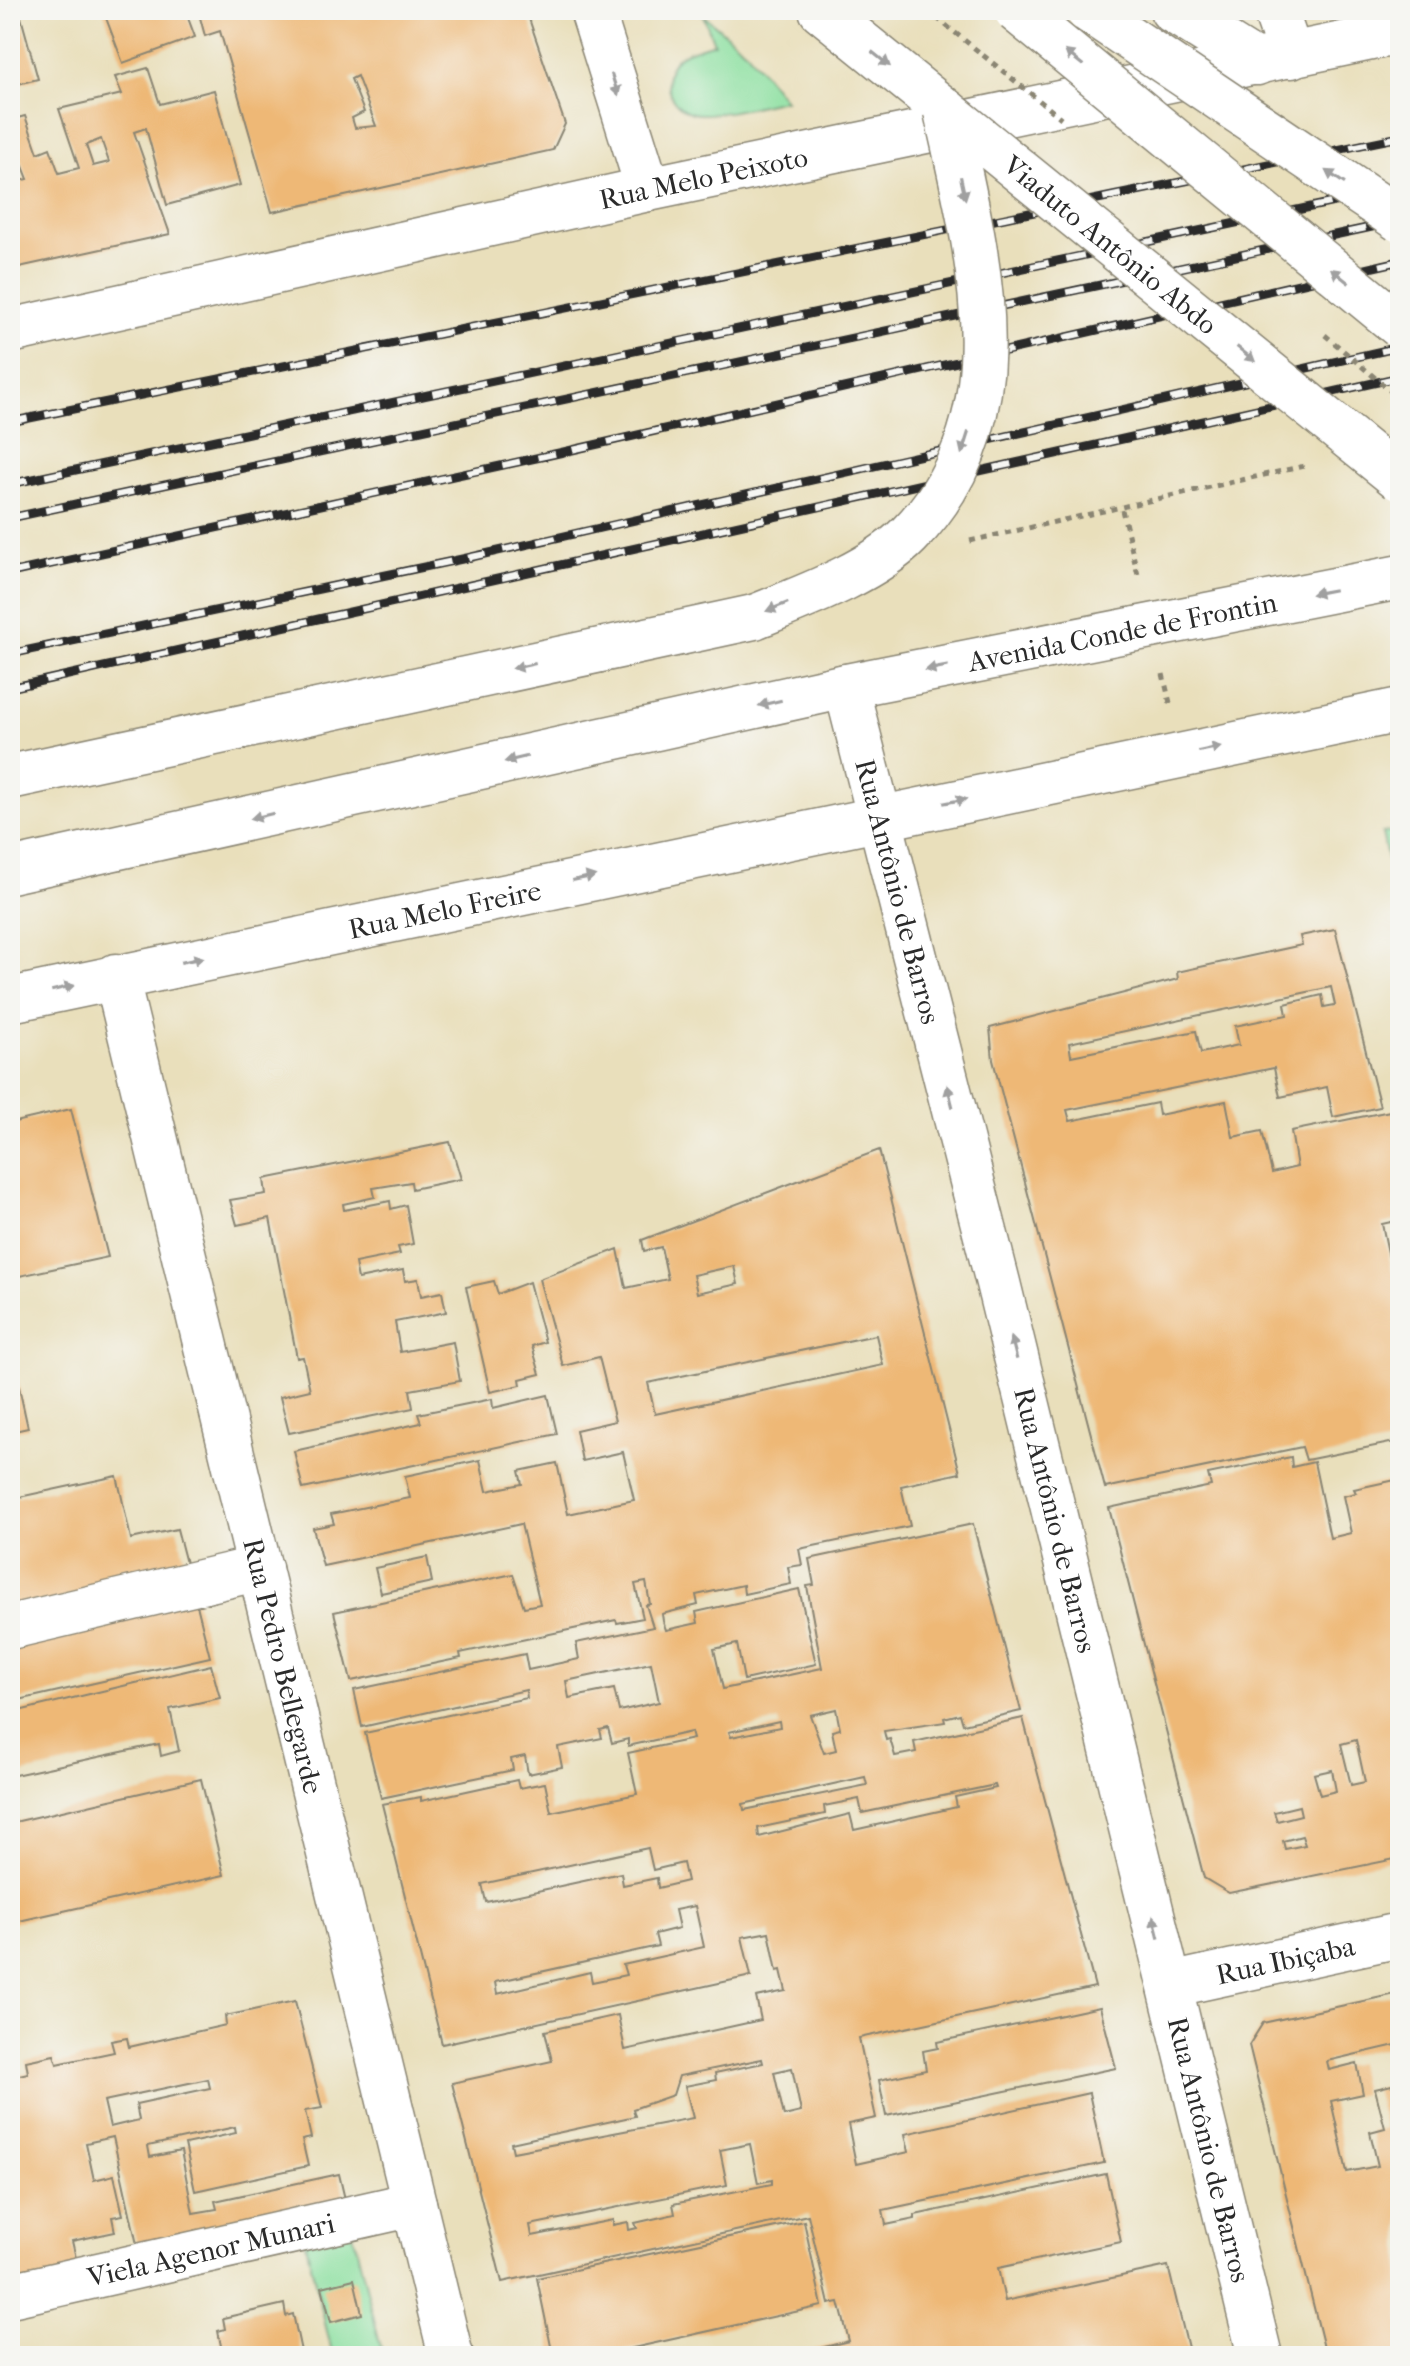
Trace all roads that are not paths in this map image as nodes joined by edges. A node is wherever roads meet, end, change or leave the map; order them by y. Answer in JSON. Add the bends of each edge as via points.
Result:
{"nodes":[{"id":1,"x":592,"y":10,"type":"edge"},
{"id":2,"x":821,"y":10,"type":"edge"},
{"id":3,"x":1016,"y":10,"type":"edge"},
{"id":4,"x":1088,"y":10,"type":"edge"},
{"id":5,"x":1172,"y":10,"type":"edge"},
{"id":6,"x":1275,"y":10,"type":"edge"},
{"id":7,"x":1400,"y":32,"type":"edge"},
{"id":8,"x":1274,"y":59,"type":"junction"},
{"id":9,"x":946,"y":111,"type":"junction"},
{"id":10,"x":648,"y":189,"type":"junction"},
{"id":11,"x":1400,"y":220,"type":"edge"},
{"id":12,"x":1400,"y":326,"type":"edge"},
{"id":13,"x":10,"y":331,"type":"edge"},
{"id":14,"x":1400,"y":479,"type":"edge"},
{"id":15,"x":1400,"y":577,"type":"edge"},
{"id":16,"x":846,"y":686,"type":"junction"},
{"id":17,"x":1400,"y":710,"type":"edge"},
{"id":18,"x":1316,"y":729,"type":"junction"},
{"id":19,"x":1400,"y":740,"type":"edge"},
{"id":20,"x":10,"y":777,"type":"edge"},
{"id":21,"x":879,"y":816,"type":"junction"},
{"id":22,"x":10,"y":871,"type":"edge"},
{"id":23,"x":116,"y":976,"type":"junction"},
{"id":24,"x":10,"y":1000,"type":"edge"},
{"id":25,"x":260,"y":1568,"type":"junction"},
{"id":26,"x":10,"y":1627,"type":"edge"},
{"id":27,"x":1400,"y":1935,"type":"edge"},
{"id":28,"x":1170,"y":1985,"type":"junction"},
{"id":29,"x":414,"y":2204,"type":"junction"},
{"id":30,"x":10,"y":2295,"type":"edge"},
{"id":31,"x":451,"y":2356,"type":"edge"},
{"id":32,"x":1260,"y":2356,"type":"edge"}],
"edges":[{"from":1,"to":10,"type":"main road","one_way":true},
{"from":2,"to":9,"type":"main road","name":"Viaduto Antônio Abdo","one_way":true},
{"from":12,"to":3,"type":"main road","one_way":true,"bridge":true},
{"from":11,"to":4,"type":"main road","one_way":true,"bridge":true},
{"from":5,"to":8,"type":"main road"},
{"from":6,"to":8,"type":"main road"},
{"from":7,"to":8,"type":"main road","name":"Rua Melo Peixoto"},
{"from":8,"to":10,"type":"main road","name":"Rua Melo Peixoto"},
{"from":9,"to":14,"type":"main road","name":"Viaduto Antônio Abdo","one_way":true,"bridge":true},
{"from":9,"to":20,"type":"main road","one_way":true,"bridge":true,"via":[[984,315],[980,398],[956,471],[909,536],[842,581],[754,617]]},
{"from":10,"to":13,"type":"main road","name":"Rua Melo Peixoto"},
{"from":15,"to":16,"type":"main road","name":"Avenida Conde de Frontin","one_way":true},
{"from":16,"to":21,"type":"main road","name":"Rua Antônio de Barros"},
{"from":16,"to":22,"type":"main road","one_way":true},
{"from":17,"to":18,"type":"main road"},
{"from":18,"to":19,"type":"main road"},
{"from":21,"to":18,"type":"main road","one_way":true},
{"from":23,"to":21,"type":"main road","name":"Rua Melo Freire","one_way":true},
{"from":28,"to":21,"type":"main road","name":"Rua Antônio de Barros","one_way":true},
{"from":24,"to":23,"type":"main road","name":"Rua Melo Freire","one_way":true},
{"from":23,"to":25,"type":"main road","name":"Rua Pedro Bellegarde"},
{"from":25,"to":26,"type":"main road"},
{"from":25,"to":29,"type":"main road","name":"Rua Pedro Bellegarde"},
{"from":27,"to":28,"type":"main road","name":"Rua Ibiçaba"},
{"from":28,"to":32,"type":"main road","name":"Rua Antônio de Barros"},
{"from":29,"to":30,"type":"main road","name":"Viela Agenor Munari"},
{"from":29,"to":31,"type":"main road","name":"Rua Pedro Bellegarde"}]}
